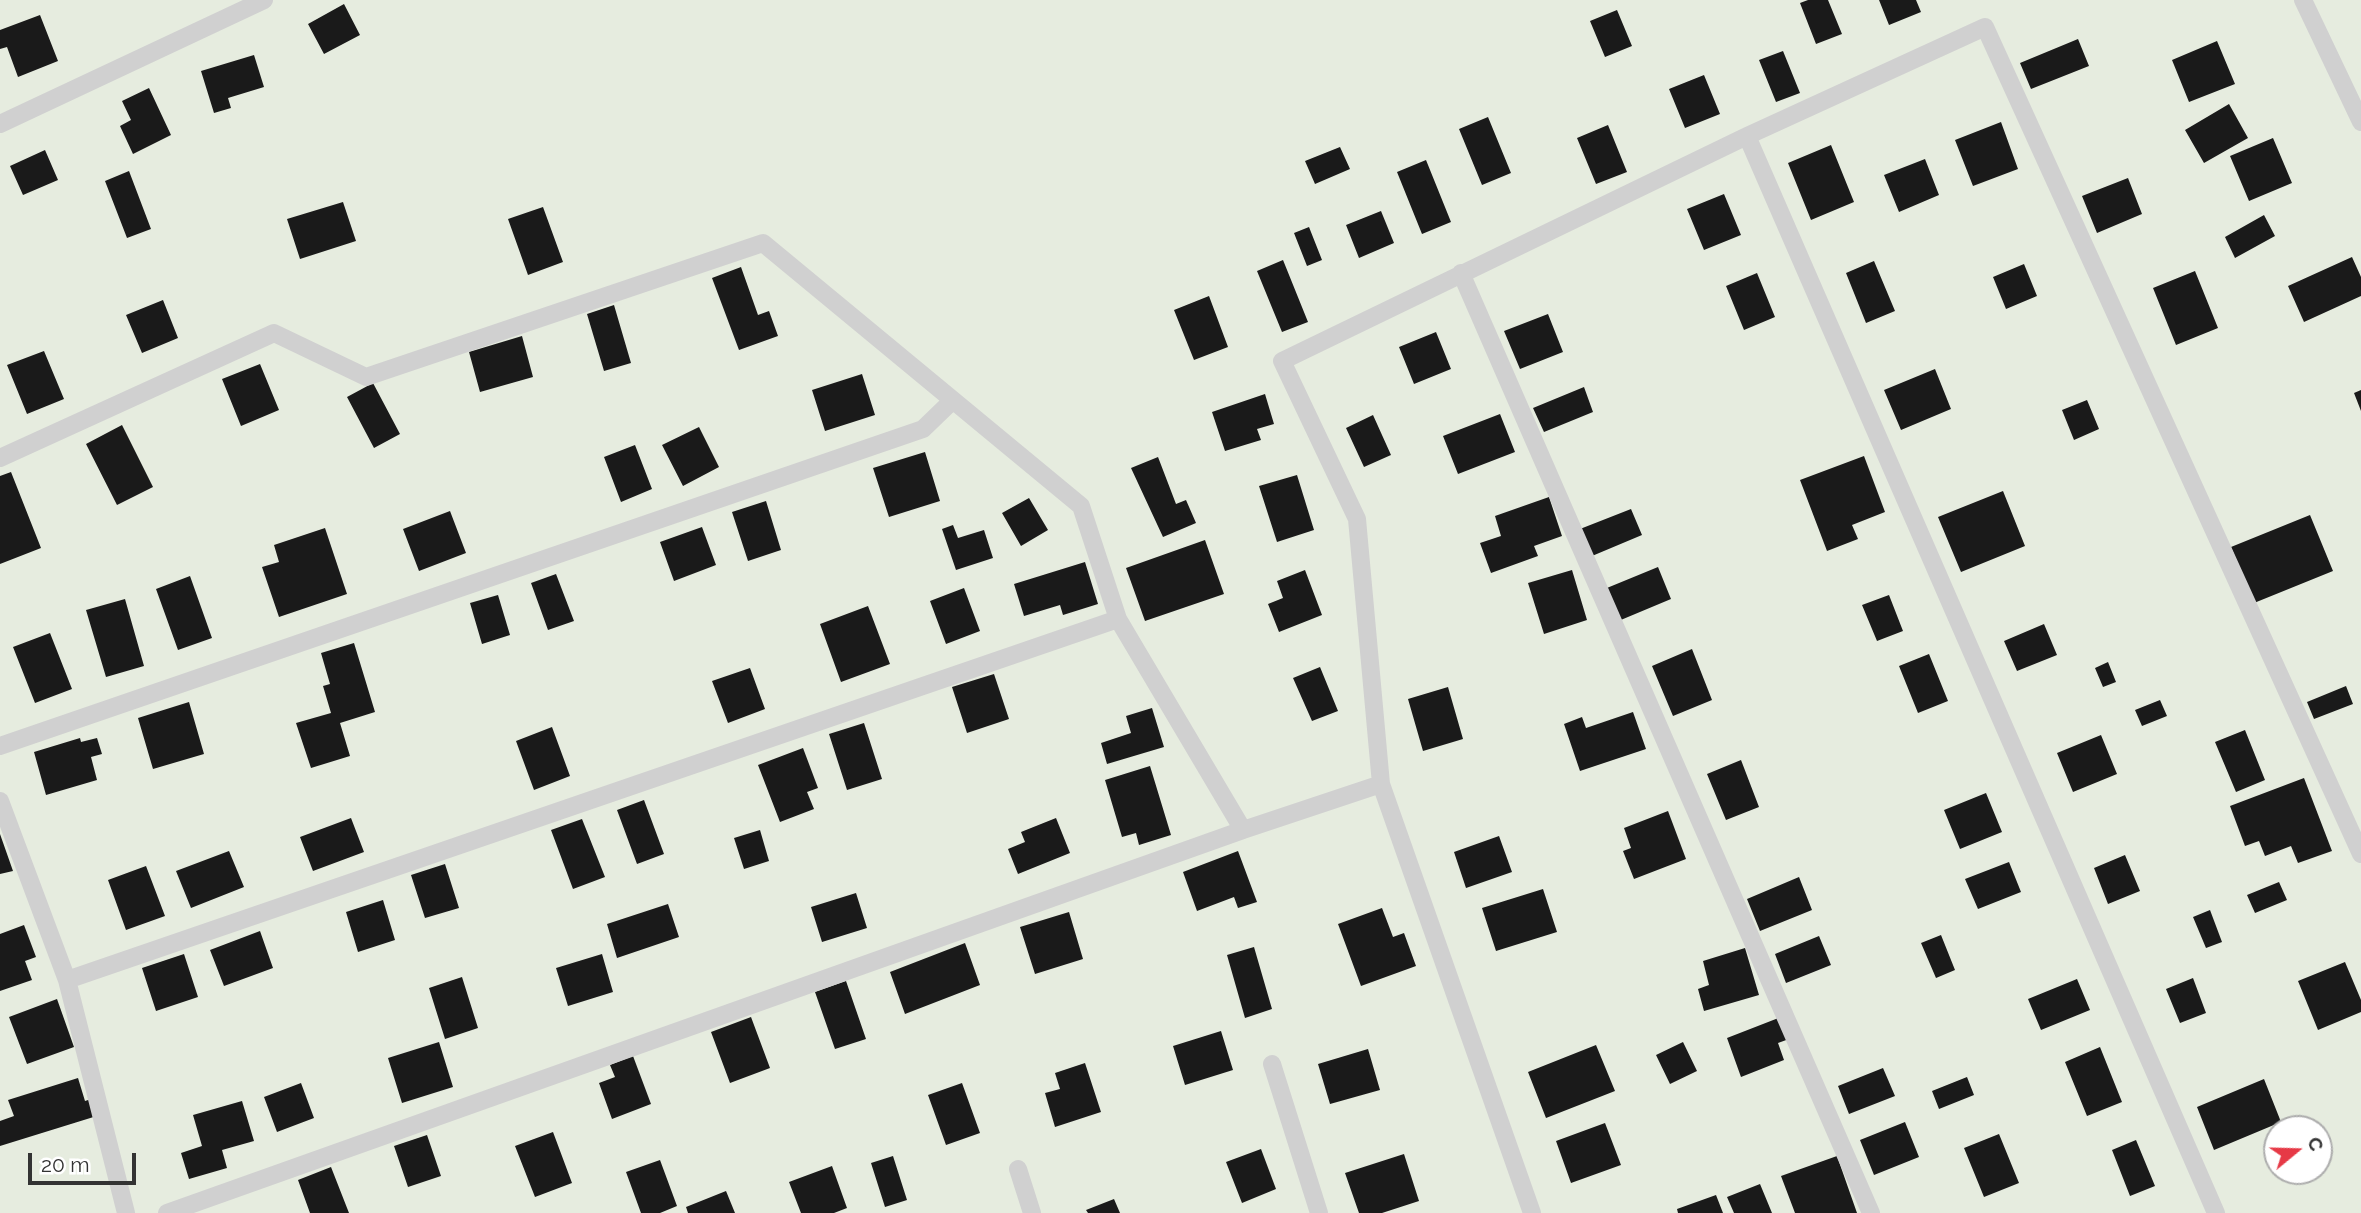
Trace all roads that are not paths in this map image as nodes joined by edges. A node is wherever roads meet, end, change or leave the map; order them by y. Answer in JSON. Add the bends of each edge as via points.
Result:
{"nodes":[{"id":1,"x":264,"y":0,"type":"edge"},
{"id":2,"x":2303,"y":0,"type":"edge"},
{"id":3,"x":2361,"y":122,"type":"edge"},
{"id":4,"x":0,"y":124,"type":"edge"},
{"id":5,"x":1747,"y":136,"type":"junction"},
{"id":6,"x":1461,"y":273,"type":"junction"},
{"id":7,"x":953,"y":400,"type":"junction"},
{"id":8,"x":0,"y":458,"type":"edge"},
{"id":9,"x":1118,"y":619,"type":"junction"},
{"id":10,"x":0,"y":746,"type":"edge"},
{"id":11,"x":1381,"y":784,"type":"junction"},
{"id":12,"x":0,"y":801,"type":"edge"},
{"id":13,"x":1243,"y":830,"type":"junction"},
{"id":14,"x":2361,"y":854,"type":"edge"},
{"id":15,"x":67,"y":980,"type":"junction"},
{"id":16,"x":1272,"y":1064,"type":"dead end"},
{"id":17,"x":1018,"y":1169,"type":"dead end"},
{"id":18,"x":126,"y":1213,"type":"edge"},
{"id":19,"x":167,"y":1213,"type":"edge"},
{"id":20,"x":1032,"y":1213,"type":"edge"},
{"id":21,"x":1319,"y":1213,"type":"edge"},
{"id":22,"x":1532,"y":1213,"type":"edge"},
{"id":23,"x":1871,"y":1213,"type":"edge"},
{"id":24,"x":2216,"y":1213,"type":"edge"}],
"edges":[{"from":1,"to":4,"type":"lane"},
{"from":2,"to":3,"type":"lane"},
{"from":5,"to":6,"type":"lane"},
{"from":5,"to":14,"type":"lane","via":[[1985,27]]},
{"from":5,"to":24,"type":"lane"},
{"from":6,"to":11,"type":"lane","via":[[1282,361],[1357,519]]},
{"from":6,"to":23,"type":"lane"},
{"from":7,"to":8,"type":"lane","via":[[763,243],[366,377],[274,333]]},
{"from":7,"to":9,"type":"lane","via":[[1081,506]]},
{"from":7,"to":10,"type":"lane","via":[[923,429]]},
{"from":9,"to":13,"type":"lane"},
{"from":9,"to":15,"type":"lane"},
{"from":11,"to":13,"type":"lane"},
{"from":11,"to":22,"type":"lane"},
{"from":12,"to":15,"type":"lane"},
{"from":13,"to":19,"type":"lane"},
{"from":15,"to":18,"type":"lane"},
{"from":16,"to":21,"type":"lane"},
{"from":17,"to":20,"type":"lane"}]}
